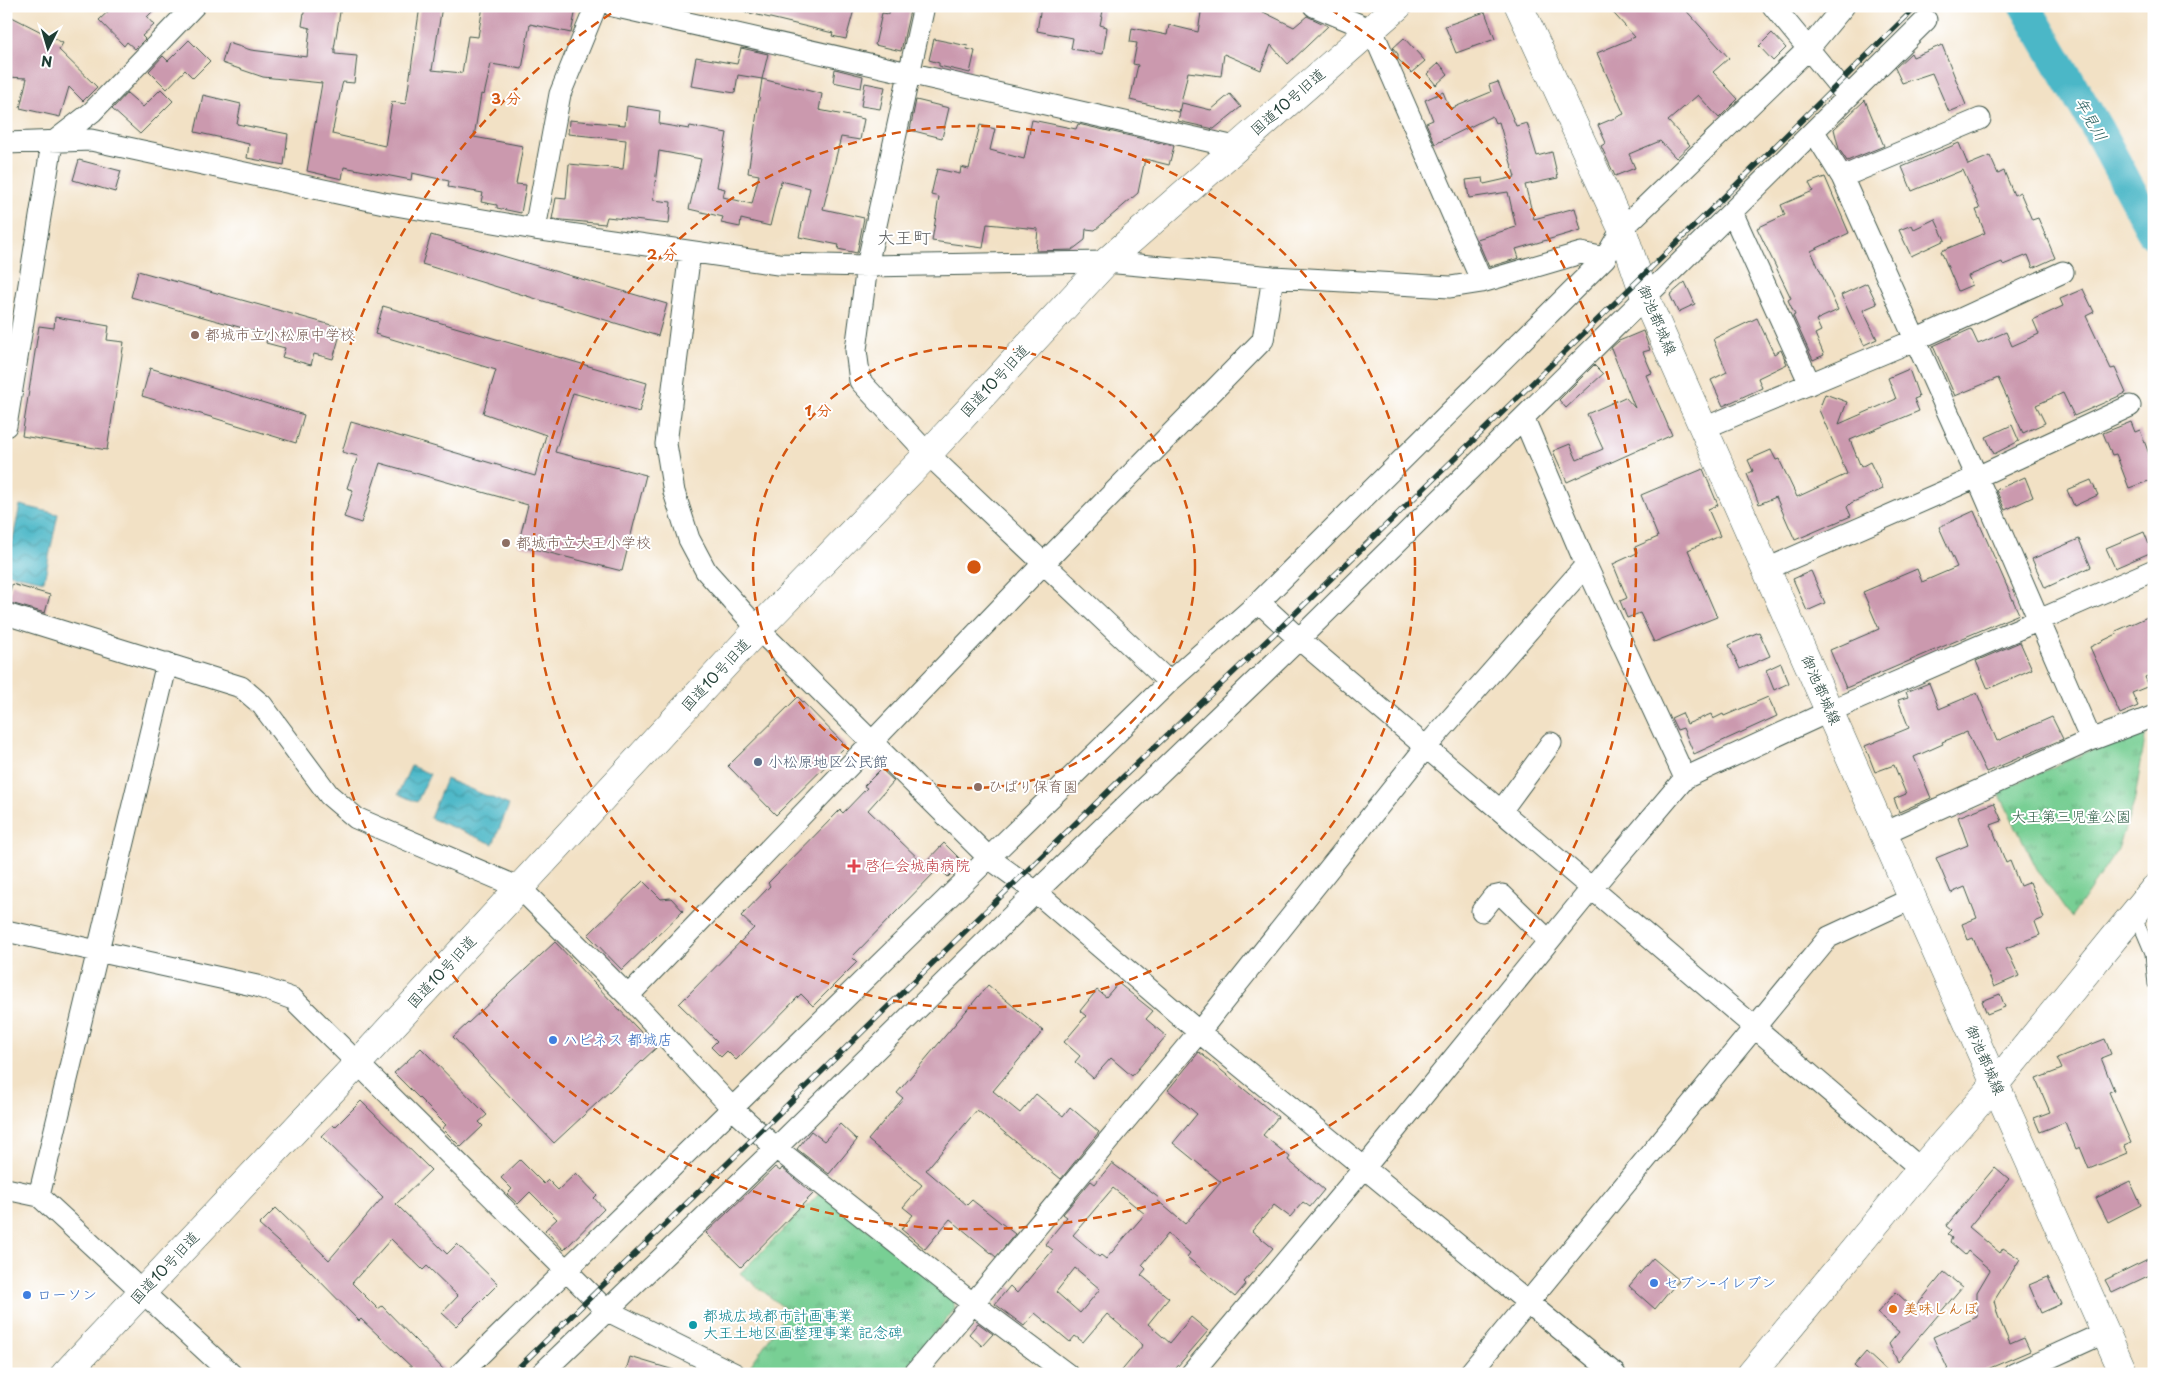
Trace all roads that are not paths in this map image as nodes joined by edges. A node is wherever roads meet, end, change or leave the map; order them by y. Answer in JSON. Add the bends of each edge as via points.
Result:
{"nodes":[{"id":1,"x":194,"y":6,"type":"edge"},
{"id":2,"x":596,"y":6,"type":"edge"},
{"id":3,"x":613,"y":6,"type":"edge"},
{"id":4,"x":924,"y":6,"type":"edge"},
{"id":5,"x":1314,"y":6,"type":"edge"},
{"id":6,"x":1398,"y":6,"type":"edge"},
{"id":7,"x":1519,"y":6,"type":"edge"},
{"id":8,"x":1773,"y":6,"type":"edge"},
{"id":9,"x":1844,"y":6,"type":"edge"},
{"id":10,"x":1926,"y":20,"type":"dead end"},
{"id":11,"x":1372,"y":30,"type":"junction"},
{"id":12,"x":1809,"y":48,"type":"junction"},
{"id":13,"x":909,"y":72,"type":"junction"},
{"id":14,"x":1848,"y":97,"type":"junction"},
{"id":15,"x":1980,"y":119,"type":"dead end"},
{"id":16,"x":1814,"y":132,"type":"junction"},
{"id":17,"x":52,"y":143,"type":"junction"},
{"id":18,"x":6,"y":144,"type":"edge"},
{"id":19,"x":1235,"y":147,"type":"junction"},
{"id":20,"x":1842,"y":177,"type":"junction"},
{"id":21,"x":1732,"y":212,"type":"junction"},
{"id":22,"x":535,"y":229,"type":"junction"},
{"id":23,"x":1622,"y":229,"type":"junction"},
{"id":24,"x":690,"y":252,"type":"junction"},
{"id":25,"x":1605,"y":258,"type":"junction"},
{"id":26,"x":1106,"y":262,"type":"junction"},
{"id":27,"x":867,"y":266,"type":"junction"},
{"id":28,"x":2063,"y":272,"type":"dead end"},
{"id":29,"x":1273,"y":277,"type":"junction"},
{"id":30,"x":1482,"y":282,"type":"junction"},
{"id":31,"x":1645,"y":296,"type":"junction"},
{"id":32,"x":1915,"y":340,"type":"junction"},
{"id":33,"x":1810,"y":384,"type":"junction"},
{"id":34,"x":2130,"y":406,"type":"dead end"},
{"id":35,"x":1524,"y":419,"type":"junction"},
{"id":36,"x":6,"y":426,"type":"edge"},
{"id":37,"x":1704,"y":428,"type":"junction"},
{"id":38,"x":928,"y":454,"type":"junction"},
{"id":39,"x":1977,"y":477,"type":"junction"},
{"id":40,"x":1044,"y":563,"type":"junction"},
{"id":41,"x":1586,"y":565,"type":"junction"},
{"id":42,"x":1767,"y":569,"type":"junction"},
{"id":43,"x":2154,"y":570,"type":"edge"},
{"id":44,"x":1259,"y":602,"type":"junction"},
{"id":45,"x":6,"y":614,"type":"edge"},
{"id":46,"x":2040,"y":620,"type":"junction"},
{"id":47,"x":758,"y":629,"type":"junction"},
{"id":48,"x":1299,"y":639,"type":"junction"},
{"id":49,"x":167,"y":663,"type":"junction"},
{"id":50,"x":1170,"y":682,"type":"junction"},
{"id":51,"x":1830,"y":711,"type":"junction"},
{"id":52,"x":2154,"y":716,"type":"edge"},
{"id":53,"x":2091,"y":740,"type":"junction"},
{"id":54,"x":871,"y":742,"type":"junction"},
{"id":55,"x":1551,"y":743,"type":"dead end"},
{"id":56,"x":1426,"y":747,"type":"junction"},
{"id":57,"x":1685,"y":778,"type":"junction"},
{"id":58,"x":1501,"y":811,"type":"junction"},
{"id":59,"x":1884,"y":833,"type":"junction"},
{"id":60,"x":989,"y":858,"type":"junction"},
{"id":61,"x":520,"y":888,"type":"junction"},
{"id":62,"x":1592,"y":888,"type":"junction"},
{"id":63,"x":2154,"y":889,"type":"edge"},
{"id":64,"x":1036,"y":892,"type":"junction"},
{"id":65,"x":1913,"y":898,"type":"junction"},
{"id":66,"x":1482,"y":911,"type":"dead end"},
{"id":67,"x":2134,"y":913,"type":"junction"},
{"id":68,"x":6,"y":931,"type":"edge"},
{"id":69,"x":1549,"y":941,"type":"junction"},
{"id":70,"x":97,"y":952,"type":"junction"},
{"id":71,"x":2154,"y":984,"type":"edge"},
{"id":72,"x":628,"y":996,"type":"junction"},
{"id":73,"x":1756,"y":1027,"type":"junction"},
{"id":74,"x":1199,"y":1032,"type":"junction"},
{"id":75,"x":358,"y":1063,"type":"junction"},
{"id":76,"x":1996,"y":1084,"type":"junction"},
{"id":77,"x":733,"y":1109,"type":"junction"},
{"id":78,"x":776,"y":1148,"type":"junction"},
{"id":79,"x":1365,"y":1167,"type":"junction"},
{"id":80,"x":1921,"y":1169,"type":"junction"},
{"id":81,"x":6,"y":1189,"type":"edge"},
{"id":82,"x":39,"y":1196,"type":"junction"},
{"id":83,"x":566,"y":1272,"type":"junction"},
{"id":84,"x":143,"y":1292,"type":"junction"},
{"id":85,"x":972,"y":1303,"type":"junction"},
{"id":86,"x":1528,"y":1303,"type":"junction"},
{"id":87,"x":606,"y":1310,"type":"junction"},
{"id":88,"x":2104,"y":1333,"type":"junction"},
{"id":89,"x":64,"y":1374,"type":"edge"},
{"id":90,"x":231,"y":1374,"type":"edge"},
{"id":91,"x":460,"y":1374,"type":"edge"},
{"id":92,"x":541,"y":1374,"type":"edge"},
{"id":93,"x":735,"y":1374,"type":"edge"},
{"id":94,"x":914,"y":1374,"type":"edge"},
{"id":95,"x":1068,"y":1374,"type":"edge"},
{"id":96,"x":1191,"y":1374,"type":"edge"},
{"id":97,"x":1469,"y":1374,"type":"edge"},
{"id":98,"x":1615,"y":1374,"type":"edge"},
{"id":99,"x":1751,"y":1374,"type":"edge"},
{"id":100,"x":2014,"y":1374,"type":"edge"},
{"id":101,"x":2124,"y":1374,"type":"edge"}],
"edges":[{"from":1,"to":17,"type":"street","via":[[92,112]]},
{"from":2,"to":22,"type":"street","via":[[560,94]]},
{"from":3,"to":13,"type":"street"},
{"from":4,"to":13,"type":"street"},
{"from":5,"to":11,"type":"street"},
{"from":6,"to":11,"type":"street","name":"国道10号旧道"},
{"from":7,"to":23,"type":"street","name":"御池都城線"},
{"from":8,"to":12,"type":"street"},
{"from":9,"to":12,"type":"street"},
{"from":10,"to":14,"type":"street"},
{"from":11,"to":19,"type":"street","name":"国道10号旧道"},
{"from":11,"to":30,"type":"street"},
{"from":12,"to":14,"type":"street"},
{"from":12,"to":23,"type":"street"},
{"from":13,"to":19,"type":"street"},
{"from":13,"to":27,"type":"street"},
{"from":14,"to":16,"type":"street"},
{"from":15,"to":20,"type":"street"},
{"from":16,"to":20,"type":"street"},
{"from":16,"to":21,"type":"street"},
{"from":17,"to":18,"type":"street"},
{"from":17,"to":22,"type":"street","via":[[91,140],[384,203]]},
{"from":17,"to":36,"type":"street"},
{"from":19,"to":26,"type":"street","name":"国道10号旧道"},
{"from":20,"to":32,"type":"street"},
{"from":21,"to":31,"type":"street"},
{"from":21,"to":33,"type":"street"},
{"from":22,"to":24,"type":"street"},
{"from":23,"to":25,"type":"street"},
{"from":23,"to":31,"type":"street","name":"御池都城線"},
{"from":24,"to":27,"type":"street","via":[[778,264]]},
{"from":24,"to":47,"type":"street","via":[[666,444],[674,492],[689,539],[706,570]]},
{"from":25,"to":30,"type":"street","via":[[1581,252]]},
{"from":25,"to":44,"type":"street"},
{"from":26,"to":27,"type":"street"},
{"from":26,"to":29,"type":"street"},
{"from":26,"to":38,"type":"street","name":"国道10号旧道"},
{"from":27,"to":38,"type":"street","via":[[856,350],[860,381]]},
{"from":28,"to":32,"type":"street"},
{"from":29,"to":30,"type":"street","via":[[1450,286]]},
{"from":29,"to":40,"type":"street","via":[[1263,340]]},
{"from":31,"to":35,"type":"street"},
{"from":31,"to":37,"type":"street","name":"御池都城線"},
{"from":32,"to":33,"type":"street"},
{"from":32,"to":39,"type":"street"},
{"from":33,"to":37,"type":"street"},
{"from":34,"to":39,"type":"street"},
{"from":35,"to":41,"type":"street"},
{"from":35,"to":48,"type":"street"},
{"from":37,"to":42,"type":"street","name":"御池都城線"},
{"from":38,"to":40,"type":"street"},
{"from":38,"to":47,"type":"street","name":"国道10号旧道"},
{"from":39,"to":42,"type":"street"},
{"from":39,"to":46,"type":"street"},
{"from":40,"to":50,"type":"street"},
{"from":40,"to":54,"type":"street"},
{"from":41,"to":56,"type":"street"},
{"from":41,"to":57,"type":"street"},
{"from":42,"to":51,"type":"street","name":"御池都城線"},
{"from":43,"to":46,"type":"street"},
{"from":44,"to":48,"type":"street"},
{"from":44,"to":50,"type":"street"},
{"from":45,"to":49,"type":"street"},
{"from":46,"to":51,"type":"street"},
{"from":46,"to":53,"type":"street"},
{"from":47,"to":54,"type":"street"},
{"from":47,"to":61,"type":"street","name":"国道10号旧道"},
{"from":48,"to":56,"type":"street"},
{"from":48,"to":64,"type":"street"},
{"from":49,"to":61,"type":"street","via":[[241,686],[262,706],[329,795],[356,818]]},
{"from":49,"to":70,"type":"street"},
{"from":50,"to":60,"type":"street"},
{"from":51,"to":57,"type":"street"},
{"from":51,"to":59,"type":"street","name":"御池都城線"},
{"from":52,"to":53,"type":"street"},
{"from":53,"to":59,"type":"street"},
{"from":54,"to":60,"type":"street"},
{"from":54,"to":72,"type":"street"},
{"from":55,"to":58,"type":"street"},
{"from":56,"to":58,"type":"street"},
{"from":56,"to":74,"type":"street"},
{"from":57,"to":62,"type":"street"},
{"from":58,"to":62,"type":"street"},
{"from":59,"to":65,"type":"street","name":"御池都城線"},
{"from":60,"to":64,"type":"street"},
{"from":60,"to":77,"type":"street"},
{"from":61,"to":72,"type":"street"},
{"from":61,"to":75,"type":"street","name":"国道10号旧道"},
{"from":62,"to":69,"type":"street"},
{"from":62,"to":73,"type":"street"},
{"from":63,"to":67,"type":"street"},
{"from":64,"to":74,"type":"street"},
{"from":64,"to":78,"type":"street"},
{"from":65,"to":73,"type":"street","via":[[1830,937]]},
{"from":65,"to":76,"type":"street","name":"御池都城線"},
{"from":66,"to":69,"type":"street","via":[[1493,897],[1502,895]]},
{"from":67,"to":71,"type":"lane","via":[[2151,953]]},
{"from":67,"to":76,"type":"street"},
{"from":68,"to":70,"type":"street"},
{"from":69,"to":79,"type":"street"},
{"from":70,"to":75,"type":"street","via":[[257,986],[293,999]]},
{"from":70,"to":82,"type":"street"},
{"from":72,"to":77,"type":"street"},
{"from":73,"to":80,"type":"street"},
{"from":73,"to":86,"type":"street"},
{"from":74,"to":79,"type":"street"},
{"from":74,"to":85,"type":"street"},
{"from":75,"to":83,"type":"street"},
{"from":75,"to":84,"type":"street","name":"国道10号旧道"},
{"from":76,"to":80,"type":"street"},
{"from":76,"to":88,"type":"street","name":"御池都城線"},
{"from":77,"to":78,"type":"street"},
{"from":77,"to":83,"type":"street"},
{"from":78,"to":85,"type":"street"},
{"from":78,"to":87,"type":"street"},
{"from":79,"to":86,"type":"street"},
{"from":79,"to":96,"type":"street"},
{"from":80,"to":99,"type":"street"},
{"from":81,"to":82,"type":"street"},
{"from":82,"to":84,"type":"street"},
{"from":83,"to":87,"type":"street"},
{"from":83,"to":91,"type":"street"},
{"from":84,"to":89,"type":"street","name":"国道10号旧道"},
{"from":84,"to":90,"type":"street"},
{"from":85,"to":94,"type":"street"},
{"from":85,"to":95,"type":"street"},
{"from":86,"to":97,"type":"street"},
{"from":86,"to":98,"type":"street"},
{"from":87,"to":92,"type":"street"},
{"from":87,"to":93,"type":"street"},
{"from":88,"to":100,"type":"street"},
{"from":88,"to":101,"type":"street","name":"御池都城線"}]}
